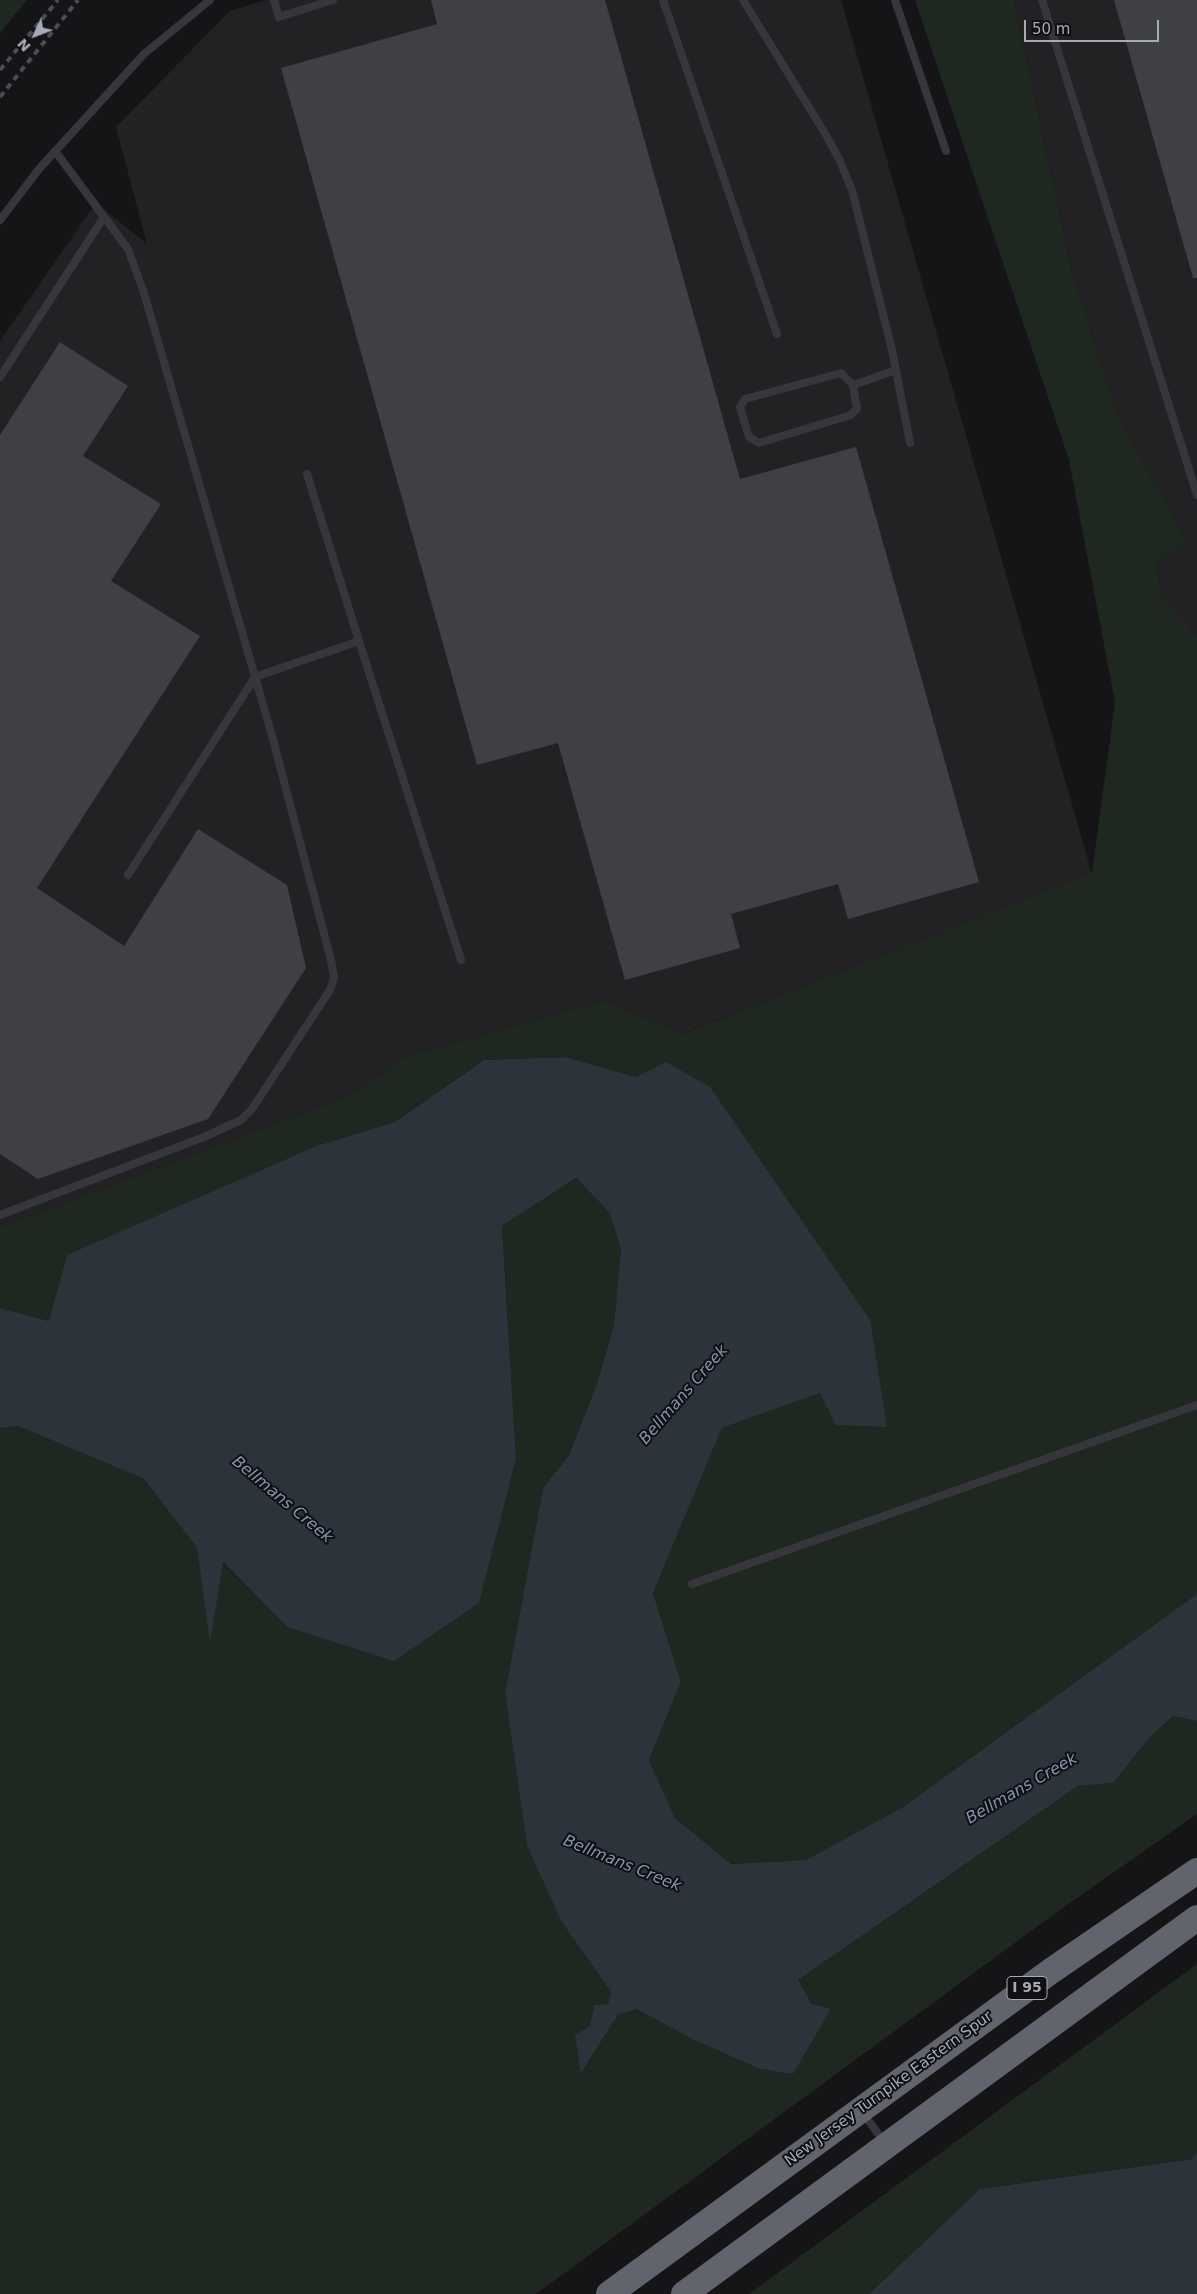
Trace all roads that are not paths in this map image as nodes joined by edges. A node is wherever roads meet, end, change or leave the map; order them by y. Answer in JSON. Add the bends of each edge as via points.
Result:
{"nodes":[{"id":1,"x":210,"y":0,"type":"edge"},
{"id":2,"x":274,"y":0,"type":"edge"},
{"id":3,"x":333,"y":0,"type":"edge"},
{"id":4,"x":663,"y":0,"type":"edge"},
{"id":5,"x":744,"y":0,"type":"edge"},
{"id":6,"x":895,"y":0,"type":"edge"},
{"id":7,"x":1042,"y":0,"type":"edge"},
{"id":8,"x":946,"y":150,"type":"dead end"},
{"id":9,"x":55,"y":151,"type":"junction"},
{"id":10,"x":104,"y":217,"type":"junction"},
{"id":11,"x":0,"y":220,"type":"edge"},
{"id":12,"x":777,"y":334,"type":"dead end"},
{"id":13,"x":896,"y":370,"type":"junction"},
{"id":14,"x":0,"y":377,"type":"edge"},
{"id":15,"x":853,"y":385,"type":"junction"},
{"id":16,"x":910,"y":444,"type":"dead end"},
{"id":17,"x":307,"y":474,"type":"dead end"},
{"id":18,"x":1197,"y":495,"type":"edge"},
{"id":19,"x":359,"y":641,"type":"junction"},
{"id":20,"x":255,"y":677,"type":"junction"},
{"id":21,"x":128,"y":875,"type":"dead end"},
{"id":22,"x":460,"y":960,"type":"dead end"},
{"id":23,"x":0,"y":1215,"type":"edge"},
{"id":24,"x":1197,"y":1405,"type":"edge"},
{"id":25,"x":692,"y":1584,"type":"dead end"},
{"id":26,"x":1197,"y":1871,"type":"edge"},
{"id":27,"x":1197,"y":1918,"type":"edge"},
{"id":28,"x":860,"y":2109,"type":"junction"},
{"id":29,"x":886,"y":2146,"type":"junction"},
{"id":30,"x":608,"y":2294,"type":"edge"},
{"id":31,"x":684,"y":2294,"type":"edge"}],
"edges":[{"from":1,"to":9,"type":"lane","via":[[144,54]]},
{"from":2,"to":3,"type":"lane","via":[[279,17]]},
{"from":4,"to":12,"type":"lane"},
{"from":5,"to":13,"type":"lane","via":[[839,158],[852,190]]},
{"from":6,"to":8,"type":"lane"},
{"from":7,"to":18,"type":"lane"},
{"from":9,"to":10,"type":"lane"},
{"from":9,"to":11,"type":"lane"},
{"from":10,"to":14,"type":"lane"},
{"from":10,"to":20,"type":"lane","via":[[128,249],[144,294]]},
{"from":13,"to":15,"type":"lane"},
{"from":13,"to":16,"type":"lane"},
{"from":15,"to":15,"type":"lane","via":[[841,372],[745,399],[740,407],[749,438],[759,442],[851,415],[857,409]]},
{"from":17,"to":19,"type":"lane"},
{"from":19,"to":20,"type":"lane"},
{"from":19,"to":22,"type":"lane"},
{"from":20,"to":21,"type":"lane"},
{"from":20,"to":23,"type":"lane","via":[[331,960],[334,978],[330,990],[252,1109],[241,1120],[204,1138]]},
{"from":24,"to":25,"type":"lane"},
{"from":26,"to":28,"type":"highway","name":"New Jersey Turnpike Eastern Spur","number":"I 95","via":[[1051,1971]]},
{"from":27,"to":29,"type":"highway"},
{"from":28,"to":29,"type":"lane"},
{"from":28,"to":30,"type":"highway","name":"New Jersey Turnpike Eastern Spur","number":"I 95"},
{"from":29,"to":31,"type":"highway"}]}
